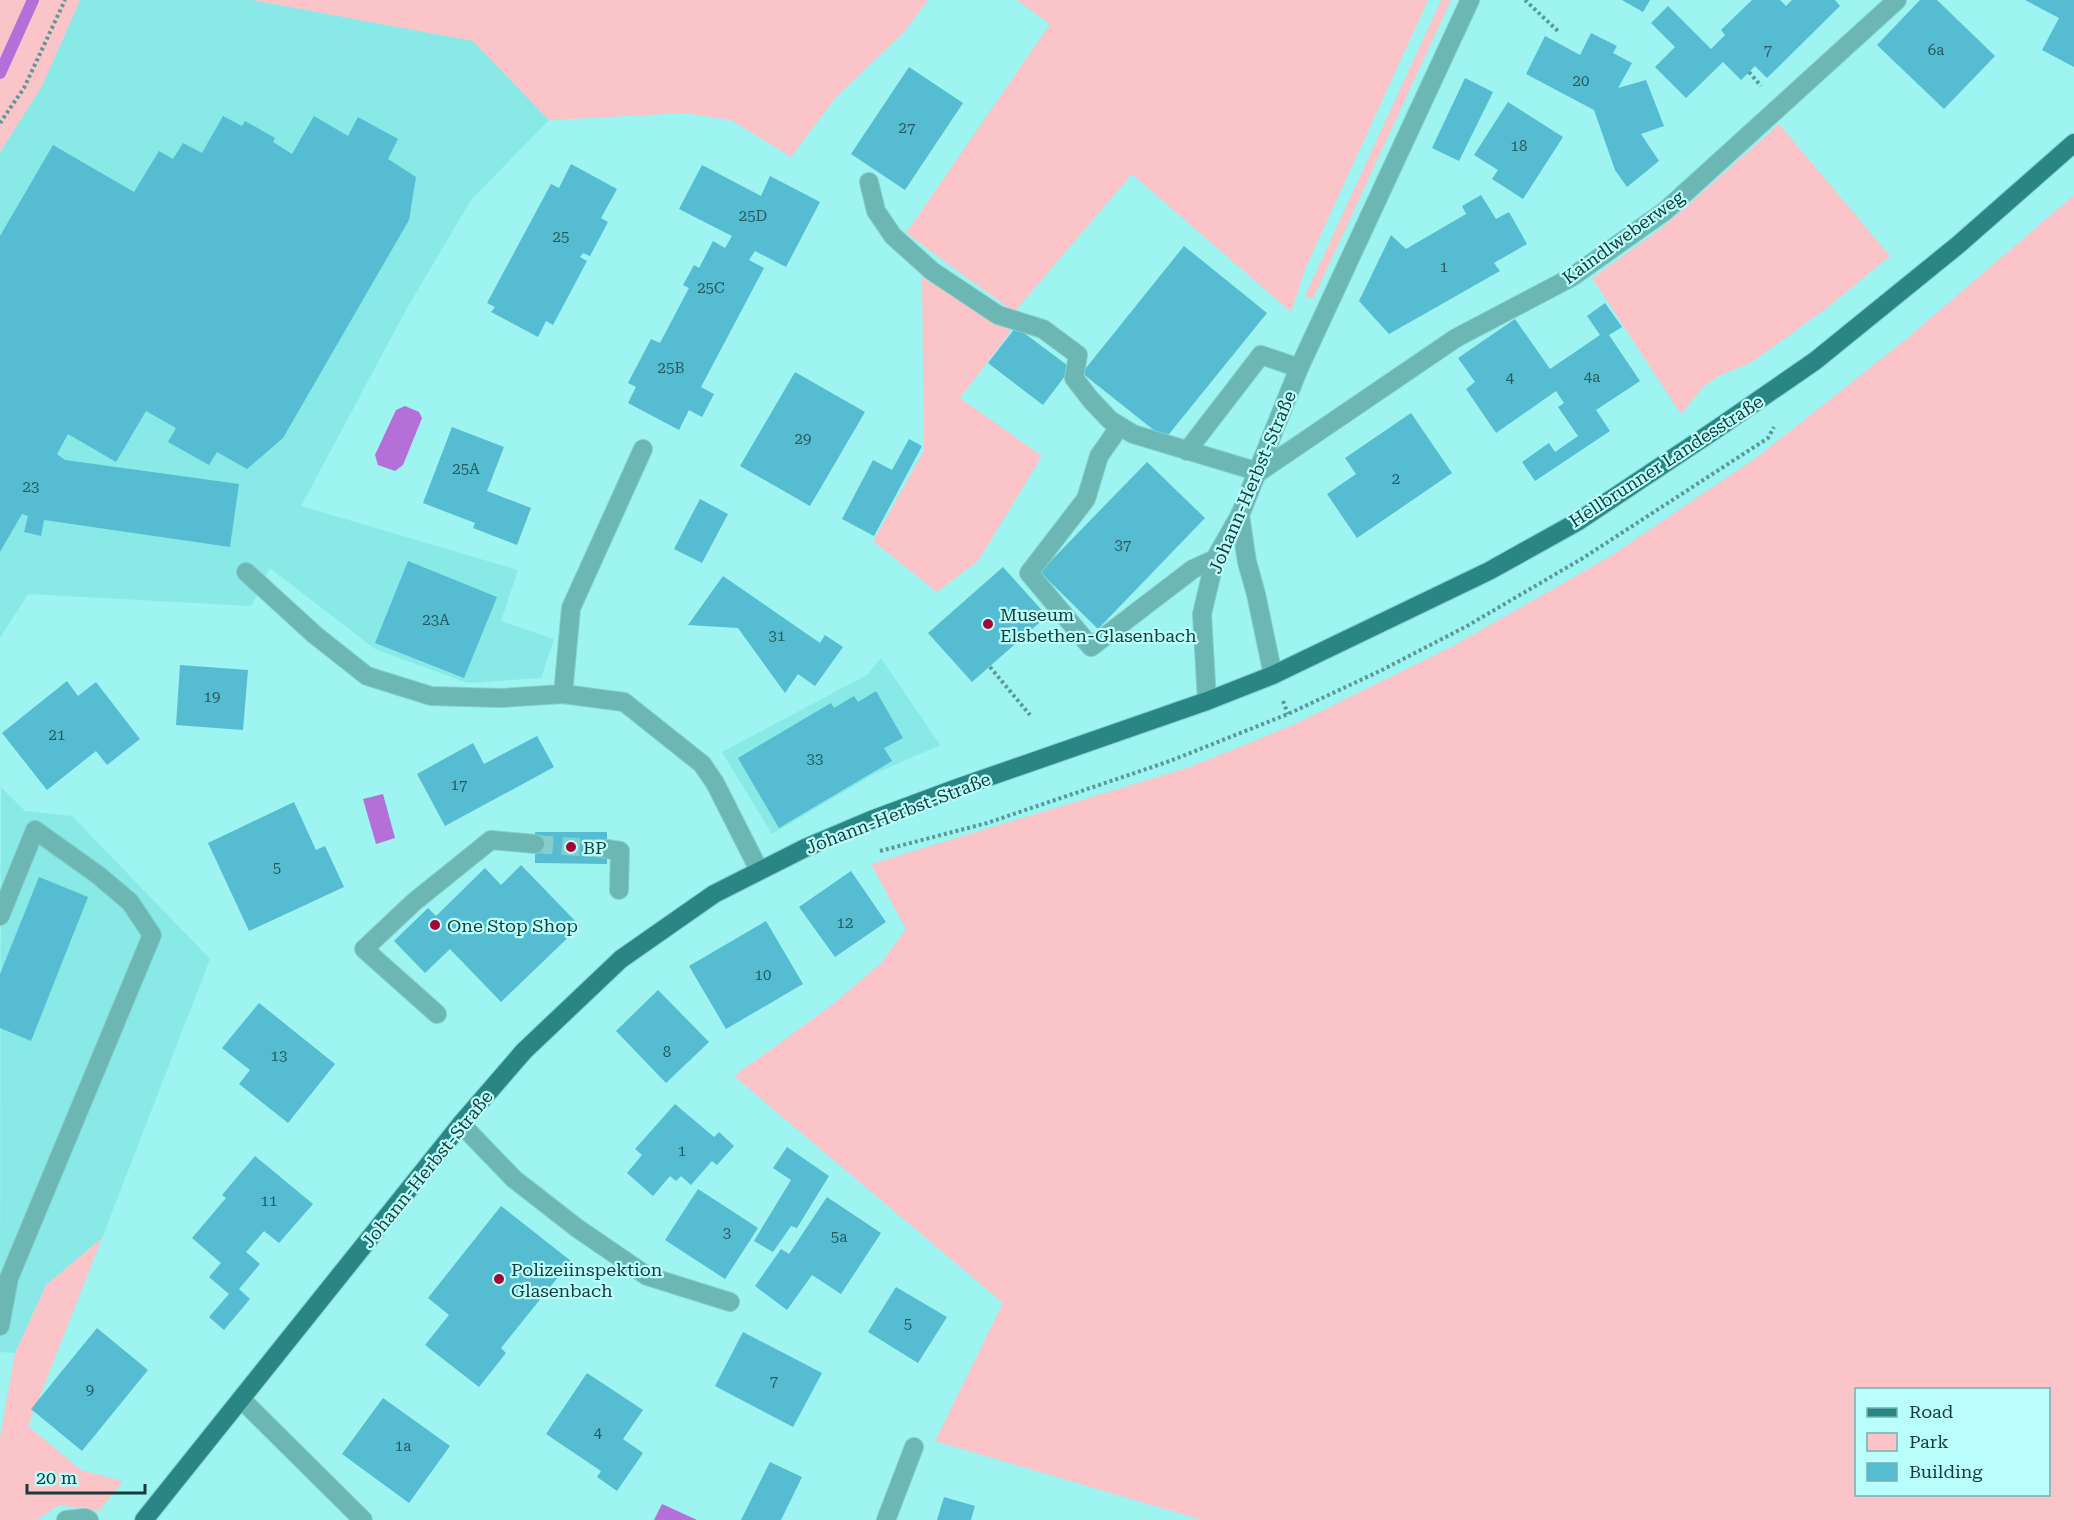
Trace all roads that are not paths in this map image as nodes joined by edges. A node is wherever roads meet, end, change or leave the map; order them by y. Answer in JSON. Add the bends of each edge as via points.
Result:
{"nodes":[{"id":1,"x":1470,"y":0,"type":"edge"},
{"id":2,"x":1897,"y":0,"type":"edge"},
{"id":3,"x":2074,"y":143,"type":"edge"},
{"id":4,"x":868,"y":182,"type":"dead end"},
{"id":5,"x":1299,"y":368,"type":"junction"},
{"id":6,"x":1120,"y":426,"type":"junction"},
{"id":7,"x":643,"y":449,"type":"dead end"},
{"id":8,"x":1187,"y":451,"type":"junction"},
{"id":9,"x":1259,"y":472,"type":"junction"},
{"id":10,"x":1240,"y":515,"type":"junction"},
{"id":11,"x":1215,"y":559,"type":"junction"},
{"id":12,"x":246,"y":572,"type":"dead end"},
{"id":13,"x":1273,"y":675,"type":"junction"},
{"id":14,"x":563,"y":694,"type":"junction"},
{"id":15,"x":1207,"y":701,"type":"junction"},
{"id":16,"x":535,"y":844,"type":"tunnel mouth"},
{"id":17,"x":608,"y":849,"type":"dead end"},
{"id":18,"x":759,"y":870,"type":"junction"},
{"id":19,"x":619,"y":890,"type":"dead end"},
{"id":20,"x":0,"y":916,"type":"edge"},
{"id":21,"x":437,"y":1014,"type":"dead end"},
{"id":22,"x":461,"y":1124,"type":"junction"},
{"id":23,"x":5,"y":1276,"type":"edge"},
{"id":24,"x":730,"y":1302,"type":"dead end"},
{"id":25,"x":0,"y":1326,"type":"edge"},
{"id":26,"x":241,"y":1399,"type":"junction"},
{"id":27,"x":914,"y":1447,"type":"dead end"},
{"id":28,"x":66,"y":1520,"type":"edge"},
{"id":29,"x":89,"y":1520,"type":"edge"},
{"id":30,"x":144,"y":1520,"type":"edge"},
{"id":31,"x":363,"y":1520,"type":"edge"},
{"id":32,"x":886,"y":1520,"type":"edge"}],
"edges":[{"from":1,"to":5,"type":"street","name":"Johann-Herbst-Straße"},
{"from":2,"to":9,"type":"street","name":"Kaindlweberweg","via":[[1665,211],[1572,277],[1456,338]]},
{"from":3,"to":13,"type":"main road","name":"Hellbrunner Landesstraße","via":[[1958,245],[1815,361],[1681,453],[1577,522],[1489,571]]},
{"from":4,"to":6,"type":"street","via":[[876,211],[893,236],[932,271],[998,315],[1043,329],[1078,355],[1074,378],[1110,420]]},
{"from":5,"to":8,"type":"street","via":[[1261,355]]},
{"from":5,"to":9,"type":"street","name":"Johann-Herbst-Straße"},
{"from":6,"to":8,"type":"street"},
{"from":6,"to":11,"type":"street","via":[[1099,456],[1086,499],[1029,573],[1091,648],[1193,569]]},
{"from":7,"to":14,"type":"street","via":[[571,608]]},
{"from":8,"to":9,"type":"street"},
{"from":9,"to":10,"type":"street","name":"Johann-Herbst-Straße"},
{"from":10,"to":11,"type":"street","name":"Johann-Herbst-Straße"},
{"from":10,"to":13,"type":"street","via":[[1246,562]]},
{"from":11,"to":15,"type":"street","name":"Johann-Herbst-Straße","via":[[1202,614]]},
{"from":12,"to":14,"type":"street","via":[[367,676],[431,696],[501,698]]},
{"from":13,"to":15,"type":"main road","name":"Hellbrunner Landesstraße"},
{"from":14,"to":18,"type":"street","via":[[624,702],[702,764]]},
{"from":15,"to":18,"type":"main road","name":"Johann-Herbst-Straße","via":[[871,820]]},
{"from":16,"to":21,"type":"street","via":[[491,840],[414,902],[364,949]]},
{"from":17,"to":19,"type":"street","via":[[620,852]]},
{"from":18,"to":22,"type":"main road","name":"Johann-Herbst-Straße","via":[[714,894],[621,959],[524,1051]]},
{"from":20,"to":23,"type":"street","via":[[35,830],[130,902],[152,934]]},
{"from":22,"to":24,"type":"street","via":[[514,1179],[647,1276]]},
{"from":22,"to":26,"type":"main road","name":"Johann-Herbst-Straße"},
{"from":23,"to":25,"type":"street"},
{"from":26,"to":30,"type":"main road","name":"Johann-Herbst-Straße"},
{"from":26,"to":31,"type":"street"},
{"from":27,"to":32,"type":"street"},
{"from":28,"to":29,"type":"street"}]}
